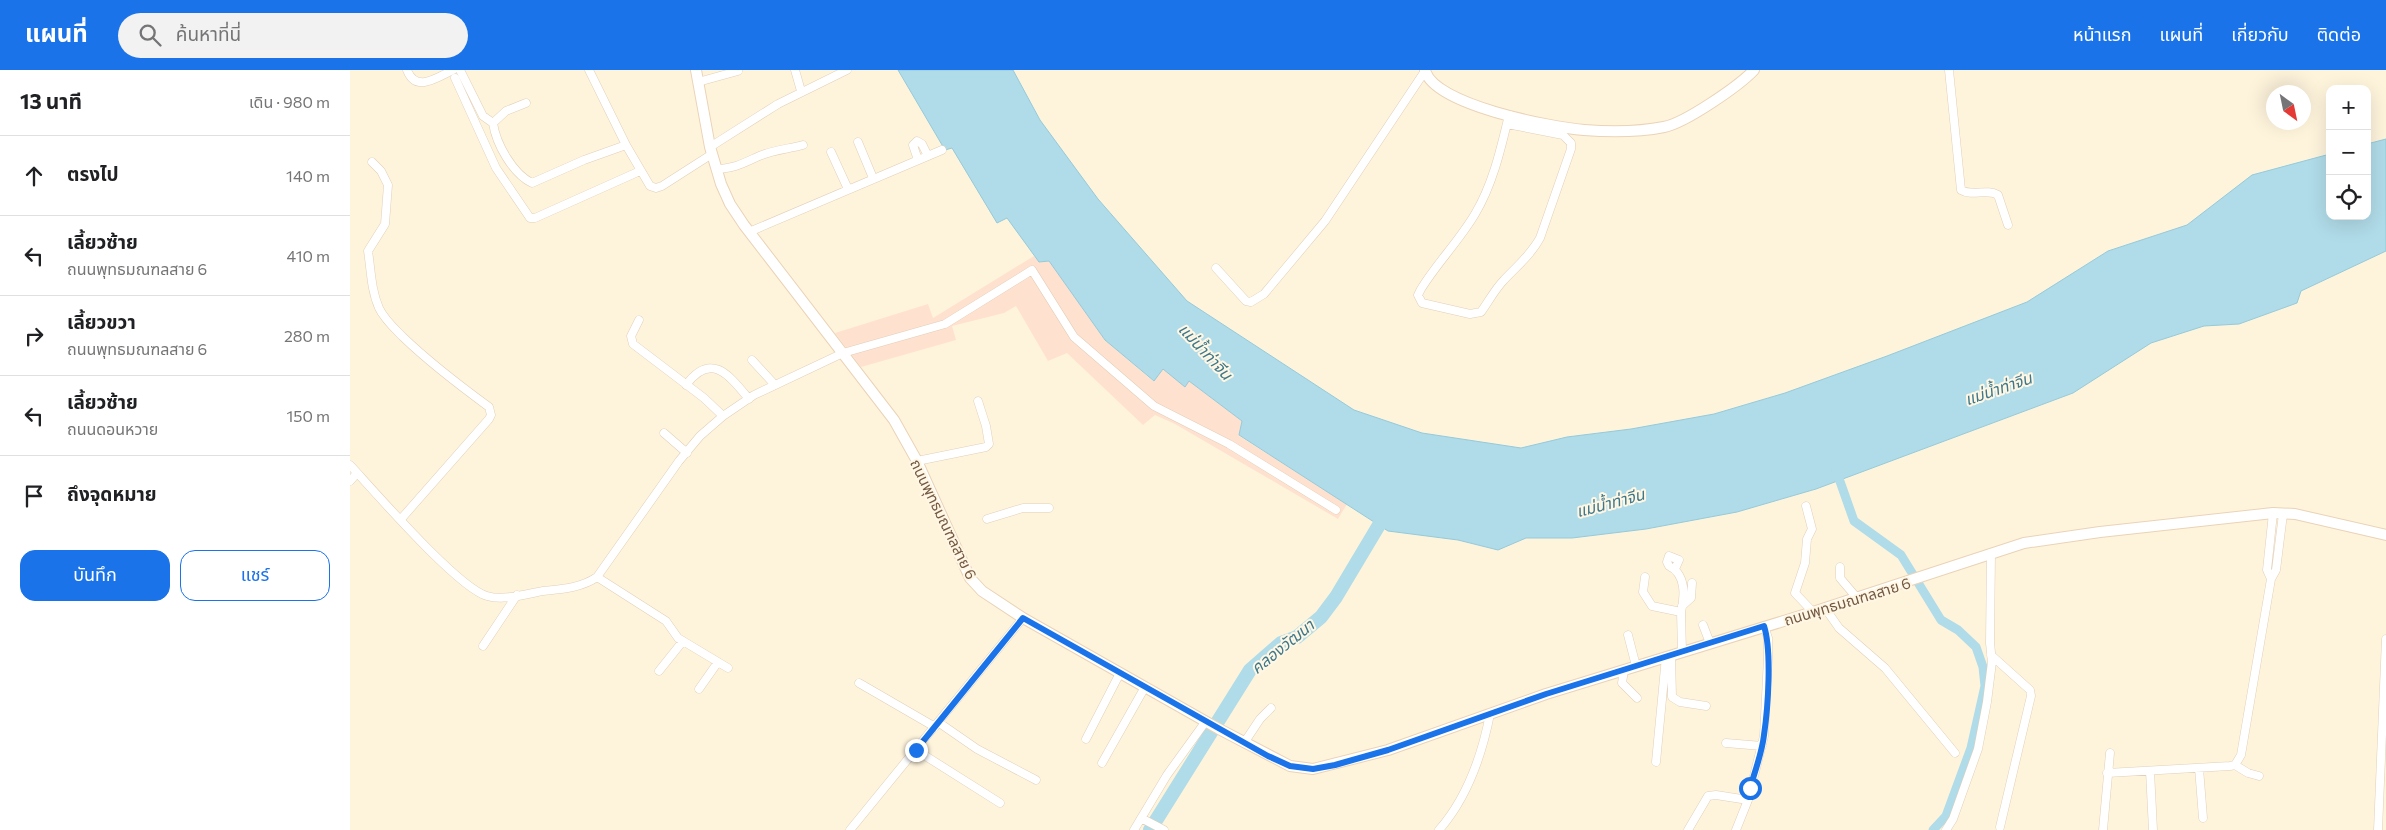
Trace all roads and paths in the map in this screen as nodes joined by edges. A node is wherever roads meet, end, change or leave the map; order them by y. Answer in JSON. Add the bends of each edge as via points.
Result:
{"nodes":[{"id":1,"x":407,"y":70,"type":"edge"},
{"id":2,"x":460,"y":70,"type":"edge"},
{"id":3,"x":590,"y":70,"type":"edge"},
{"id":4,"x":696,"y":70,"type":"edge"},
{"id":5,"x":795,"y":70,"type":"edge"},
{"id":6,"x":847,"y":70,"type":"edge"},
{"id":7,"x":1425,"y":70,"type":"edge"},
{"id":8,"x":1754,"y":70,"type":"edge"},
{"id":9,"x":1949,"y":70,"type":"edge"},
{"id":10,"x":738,"y":71,"type":"edge"},
{"id":11,"x":454,"y":74,"type":"edge"},
{"id":12,"x":698,"y":82,"type":"junction"},
{"id":13,"x":802,"y":91,"type":"junction"},
{"id":14,"x":526,"y":103,"type":"dead end"},
{"id":15,"x":1508,"y":120,"type":"junction"},
{"id":16,"x":493,"y":123,"type":"junction"},
{"id":17,"x":858,"y":142,"type":"dead end"},
{"id":18,"x":626,"y":145,"type":"junction"},
{"id":19,"x":803,"y":145,"type":"dead end"},
{"id":20,"x":711,"y":150,"type":"junction"},
{"id":21,"x":942,"y":150,"type":"dead end"},
{"id":22,"x":831,"y":152,"type":"dead end"},
{"id":23,"x":928,"y":156,"type":"junction"},
{"id":24,"x":918,"y":160,"type":"junction"},
{"id":25,"x":372,"y":162,"type":"dead end"},
{"id":26,"x":717,"y":170,"type":"junction"},
{"id":27,"x":640,"y":171,"type":"junction"},
{"id":28,"x":873,"y":178,"type":"junction"},
{"id":29,"x":848,"y":188,"type":"junction"},
{"id":30,"x":2008,"y":225,"type":"dead end"},
{"id":31,"x":749,"y":232,"type":"junction"},
{"id":32,"x":1216,"y":268,"type":"dead end"},
{"id":33,"x":639,"y":320,"type":"dead end"},
{"id":34,"x":843,"y":353,"type":"junction"},
{"id":35,"x":752,"y":360,"type":"dead end"},
{"id":36,"x":686,"y":385,"type":"junction"},
{"id":37,"x":775,"y":385,"type":"junction"},
{"id":38,"x":749,"y":399,"type":"junction"},
{"id":39,"x":978,"y":401,"type":"dead end"},
{"id":40,"x":723,"y":416,"type":"junction"},
{"id":41,"x":664,"y":433,"type":"dead end"},
{"id":42,"x":686,"y":452,"type":"junction"},
{"id":43,"x":917,"y":461,"type":"junction"},
{"id":44,"x":350,"y":465,"type":"edge"},
{"id":45,"x":357,"y":473,"type":"junction"},
{"id":46,"x":350,"y":481,"type":"edge"},
{"id":47,"x":1806,"y":506,"type":"dead end"},
{"id":48,"x":1049,"y":508,"type":"dead end"},
{"id":49,"x":1336,"y":510,"type":"dead end"},
{"id":50,"x":2278,"y":514,"type":"junction"},
{"id":51,"x":401,"y":519,"type":"junction"},
{"id":52,"x":987,"y":519,"type":"dead end"},
{"id":53,"x":2386,"y":535,"type":"edge"},
{"id":54,"x":1992,"y":554,"type":"junction"},
{"id":55,"x":1840,"y":566,"type":"dead end"},
{"id":56,"x":1675,"y":569,"type":"dead end"},
{"id":57,"x":597,"y":577,"type":"junction"},
{"id":58,"x":1645,"y":577,"type":"dead end"},
{"id":59,"x":1692,"y":582,"type":"dead end"},
{"id":60,"x":517,"y":595,"type":"junction"},
{"id":61,"x":1857,"y":598,"type":"junction"},
{"id":62,"x":1825,"y":608,"type":"junction"},
{"id":63,"x":1681,"y":609,"type":"junction"},
{"id":64,"x":1813,"y":612,"type":"junction"},
{"id":65,"x":1023,"y":618,"type":"junction"},
{"id":66,"x":1703,"y":625,"type":"dead end"},
{"id":67,"x":1764,"y":626,"type":"junction"},
{"id":68,"x":1628,"y":635,"type":"dead end"},
{"id":69,"x":2386,"y":640,"type":"edge"},
{"id":70,"x":683,"y":641,"type":"junction"},
{"id":71,"x":1710,"y":643,"type":"junction"},
{"id":72,"x":483,"y":646,"type":"dead end"},
{"id":73,"x":1682,"y":652,"type":"junction"},
{"id":74,"x":1992,"y":655,"type":"junction"},
{"id":75,"x":1668,"y":656,"type":"junction"},
{"id":76,"x":718,"y":662,"type":"junction"},
{"id":77,"x":1636,"y":666,"type":"junction"},
{"id":78,"x":728,"y":668,"type":"dead end"},
{"id":79,"x":1624,"y":670,"type":"junction"},
{"id":80,"x":659,"y":671,"type":"dead end"},
{"id":81,"x":1120,"y":674,"type":"junction"},
{"id":82,"x":859,"y":683,"type":"dead end"},
{"id":83,"x":1145,"y":687,"type":"junction"},
{"id":84,"x":699,"y":690,"type":"dead end"},
{"id":85,"x":1637,"y":698,"type":"dead end"},
{"id":86,"x":1706,"y":706,"type":"dead end"},
{"id":87,"x":1271,"y":708,"type":"dead end"},
{"id":88,"x":1490,"y":714,"type":"junction"},
{"id":89,"x":936,"y":725,"type":"junction"},
{"id":90,"x":1212,"y":725,"type":"junction"},
{"id":91,"x":1086,"y":739,"type":"dead end"},
{"id":92,"x":1244,"y":743,"type":"junction"},
{"id":93,"x":1726,"y":743,"type":"dead end"},
{"id":94,"x":1762,"y":746,"type":"junction"},
{"id":95,"x":916,"y":750,"type":"junction"},
{"id":96,"x":1955,"y":753,"type":"dead end"},
{"id":97,"x":2110,"y":753,"type":"dead end"},
{"id":98,"x":1656,"y":762,"type":"dead end"},
{"id":99,"x":1102,"y":764,"type":"dead end"},
{"id":100,"x":2236,"y":765,"type":"junction"},
{"id":101,"x":2199,"y":768,"type":"junction"},
{"id":102,"x":2150,"y":771,"type":"junction"},
{"id":103,"x":2107,"y":773,"type":"junction"},
{"id":104,"x":2259,"y":776,"type":"dead end"},
{"id":105,"x":1036,"y":780,"type":"dead end"},
{"id":106,"x":1748,"y":800,"type":"junction"},
{"id":107,"x":1000,"y":803,"type":"dead end"},
{"id":108,"x":1141,"y":818,"type":"junction"},
{"id":109,"x":2203,"y":818,"type":"dead end"},
{"id":110,"x":2000,"y":827,"type":"dead end"},
{"id":111,"x":1162,"y":828,"type":"edge"},
{"id":112,"x":850,"y":830,"type":"edge"},
{"id":113,"x":1134,"y":830,"type":"edge"},
{"id":114,"x":1440,"y":830,"type":"edge"},
{"id":115,"x":1688,"y":830,"type":"edge"},
{"id":116,"x":1736,"y":830,"type":"edge"},
{"id":117,"x":1946,"y":830,"type":"edge"},
{"id":118,"x":2103,"y":830,"type":"edge"},
{"id":119,"x":2153,"y":830,"type":"edge"},
{"id":120,"x":2378,"y":830,"type":"edge"}],
"edges":[{"from":1,"to":11,"type":"street","via":[[416,83]]},
{"from":2,"to":16,"type":"street","via":[[482,116]]},
{"from":3,"to":18,"type":"street"},
{"from":4,"to":12,"type":"main road","name":"ถนนพุทธมณฑลสาย 6"},
{"from":5,"to":13,"type":"street"},
{"from":6,"to":13,"type":"street"},
{"from":7,"to":15,"type":"main road","via":[[1433,84],[1452,97]]},
{"from":7,"to":32,"type":"street","via":[[1325,221],[1264,294],[1251,302],[1246,301]]},
{"from":8,"to":15,"type":"main road","via":[[1686,118],[1665,127],[1631,131],[1583,130]]},
{"from":9,"to":30,"type":"street","via":[[1961,190],[1967,194],[1990,192],[1998,196]]},
{"from":10,"to":12,"type":"street"},
{"from":11,"to":27,"type":"street","via":[[496,168],[530,218]]},
{"from":12,"to":20,"type":"main road","name":"ถนนพุทธมณฑลสาย 6"},
{"from":13,"to":20,"type":"street"},
{"from":14,"to":16,"type":"street","via":[[506,111]]},
{"from":15,"to":15,"type":"street","via":[[1482,201],[1425,282],[1418,296],[1422,303],[1470,314],[1481,312],[1503,280],[1534,250],[1540,238],[1571,143],[1564,135]]},
{"from":16,"to":18,"type":"street","via":[[516,172],[532,182]]},
{"from":17,"to":28,"type":"street"},
{"from":18,"to":27,"type":"street"},
{"from":19,"to":26,"type":"street"},
{"from":20,"to":26,"type":"main road","name":"ถนนพุทธมณฑลสาย 6"},
{"from":20,"to":27,"type":"street","via":[[656,188],[650,186]]},
{"from":21,"to":23,"type":"street"},
{"from":22,"to":29,"type":"street"},
{"from":23,"to":24,"type":"street"},
{"from":23,"to":24,"type":"street","via":[[917,141],[913,145]]},
{"from":24,"to":28,"type":"street"},
{"from":25,"to":51,"type":"street","via":[[388,185],[385,224],[368,251],[379,308],[388,322],[415,348],[442,373],[489,407],[491,412],[489,419]]},
{"from":26,"to":31,"type":"main road","name":"ถนนพุทธมณฑลสาย 6","via":[[730,204]]},
{"from":28,"to":29,"type":"street"},
{"from":29,"to":31,"type":"street"},
{"from":31,"to":34,"type":"main road","name":"ถนนพุทธมณฑลสาย 6"},
{"from":33,"to":36,"type":"street","via":[[631,336],[633,344]]},
{"from":34,"to":37,"type":"street"},
{"from":34,"to":43,"type":"main road","name":"ถนนพุทธมณฑลสาย 6","via":[[894,420]]},
{"from":34,"to":49,"type":"street","via":[[945,324],[1032,270],[1074,338],[1154,406],[1229,444]]},
{"from":35,"to":37,"type":"street"},
{"from":36,"to":38,"type":"street","via":[[701,369],[712,368],[733,380]]},
{"from":36,"to":40,"type":"street"},
{"from":37,"to":38,"type":"street"},
{"from":38,"to":40,"type":"street"},
{"from":39,"to":43,"type":"street","via":[[986,426],[989,444],[986,447]]},
{"from":40,"to":42,"type":"street"},
{"from":41,"to":42,"type":"street"},
{"from":42,"to":57,"type":"street"},
{"from":43,"to":65,"type":"main road","name":"ถนนพุทธมณฑลสาย 6","via":[[970,578]]},
{"from":44,"to":45,"type":"street"},
{"from":45,"to":46,"type":"street"},
{"from":45,"to":51,"type":"street"},
{"from":47,"to":64,"type":"street","via":[[1812,529],[1795,593]]},
{"from":48,"to":52,"type":"street","via":[[1023,508]]},
{"from":50,"to":53,"type":"main road","name":"ถนนพุทธมณฑลสาย 6","via":[[2295,514]]},
{"from":50,"to":54,"type":"main road","name":"ถนนพุทธมณฑลสาย 6","via":[[2048,538]]},
{"from":50,"to":100,"type":"street","via":[[2276,570],[2271,580],[2241,755]]},
{"from":51,"to":60,"type":"street","via":[[472,588],[489,597]]},
{"from":54,"to":61,"type":"main road","name":"ถนนพุทธมณฑลสาย 6"},
{"from":54,"to":74,"type":"street"},
{"from":55,"to":61,"type":"street","via":[[1840,578]]},
{"from":56,"to":63,"type":"street","via":[[1682,580]]},
{"from":57,"to":60,"type":"street","via":[[574,588]]},
{"from":57,"to":70,"type":"street","via":[[666,621]]},
{"from":58,"to":63,"type":"street","via":[[1643,592],[1652,606]]},
{"from":59,"to":63,"type":"street","via":[[1691,598]]},
{"from":60,"to":72,"type":"street"},
{"from":61,"to":62,"type":"main road","name":"ถนนพุทธมณฑลสาย 6"},
{"from":62,"to":64,"type":"main road","name":"ถนนพุทธมณฑลสาย 6"},
{"from":62,"to":96,"type":"street","via":[[1839,628],[1885,668]]},
{"from":63,"to":73,"type":"street"},
{"from":64,"to":67,"type":"main road","name":"ถนนพุทธมณฑลสาย 6"},
{"from":65,"to":81,"type":"main road","name":"ถนนพุทธมณฑลสาย 6"},
{"from":65,"to":89,"type":"street"},
{"from":66,"to":71,"type":"street"},
{"from":67,"to":71,"type":"main road","name":"ถนนพุทธมณฑลสาย 6"},
{"from":67,"to":94,"type":"street","via":[[1768,658]]},
{"from":68,"to":77,"type":"street"},
{"from":69,"to":120,"type":"street"},
{"from":70,"to":76,"type":"street"},
{"from":70,"to":80,"type":"street"},
{"from":71,"to":73,"type":"main road","name":"ถนนพุทธมณฑลสาย 6"},
{"from":73,"to":75,"type":"main road","name":"ถนนพุทธมณฑลสาย 6"},
{"from":74,"to":110,"type":"street","via":[[2030,690],[2031,696]]},
{"from":74,"to":117,"type":"street","via":[[1978,749]]},
{"from":75,"to":77,"type":"main road","name":"ถนนพุทธมณฑลสาย 6"},
{"from":75,"to":86,"type":"street","via":[[1672,697],[1680,702]]},
{"from":75,"to":98,"type":"street"},
{"from":76,"to":78,"type":"street"},
{"from":76,"to":84,"type":"street"},
{"from":77,"to":79,"type":"main road","name":"ถนนพุทธมณฑลสาย 6"},
{"from":79,"to":85,"type":"street","via":[[1622,683]]},
{"from":79,"to":88,"type":"main road","name":"ถนนพุทธมณฑลสาย 6"},
{"from":81,"to":83,"type":"main road","name":"ถนนพุทธมณฑลสาย 6"},
{"from":81,"to":91,"type":"street"},
{"from":82,"to":89,"type":"street"},
{"from":83,"to":90,"type":"main road","name":"ถนนพุทธมณฑลสาย 6"},
{"from":83,"to":99,"type":"street"},
{"from":87,"to":92,"type":"street"},
{"from":88,"to":92,"type":"main road","name":"ถนนพุทธมณฑลสาย 6","via":[[1388,750],[1313,769],[1290,766]]},
{"from":88,"to":114,"type":"street","via":[[1474,771],[1451,817]]},
{"from":89,"to":95,"type":"street"},
{"from":89,"to":105,"type":"street"},
{"from":90,"to":92,"type":"main road","name":"ถนนพุทธมณฑลสาย 6"},
{"from":90,"to":108,"type":"street","via":[[1167,775]]},
{"from":93,"to":94,"type":"street"},
{"from":94,"to":106,"type":"street"},
{"from":95,"to":107,"type":"street"},
{"from":95,"to":112,"type":"street"},
{"from":97,"to":103,"type":"street"},
{"from":100,"to":101,"type":"street"},
{"from":100,"to":104,"type":"street","via":[[2248,774]]},
{"from":101,"to":102,"type":"street"},
{"from":101,"to":109,"type":"street"},
{"from":102,"to":103,"type":"street"},
{"from":102,"to":119,"type":"street"},
{"from":103,"to":118,"type":"street"},
{"from":106,"to":115,"type":"street","via":[[1708,796]]},
{"from":106,"to":116,"type":"street"},
{"from":108,"to":111,"type":"street"},
{"from":108,"to":113,"type":"street"}]}
